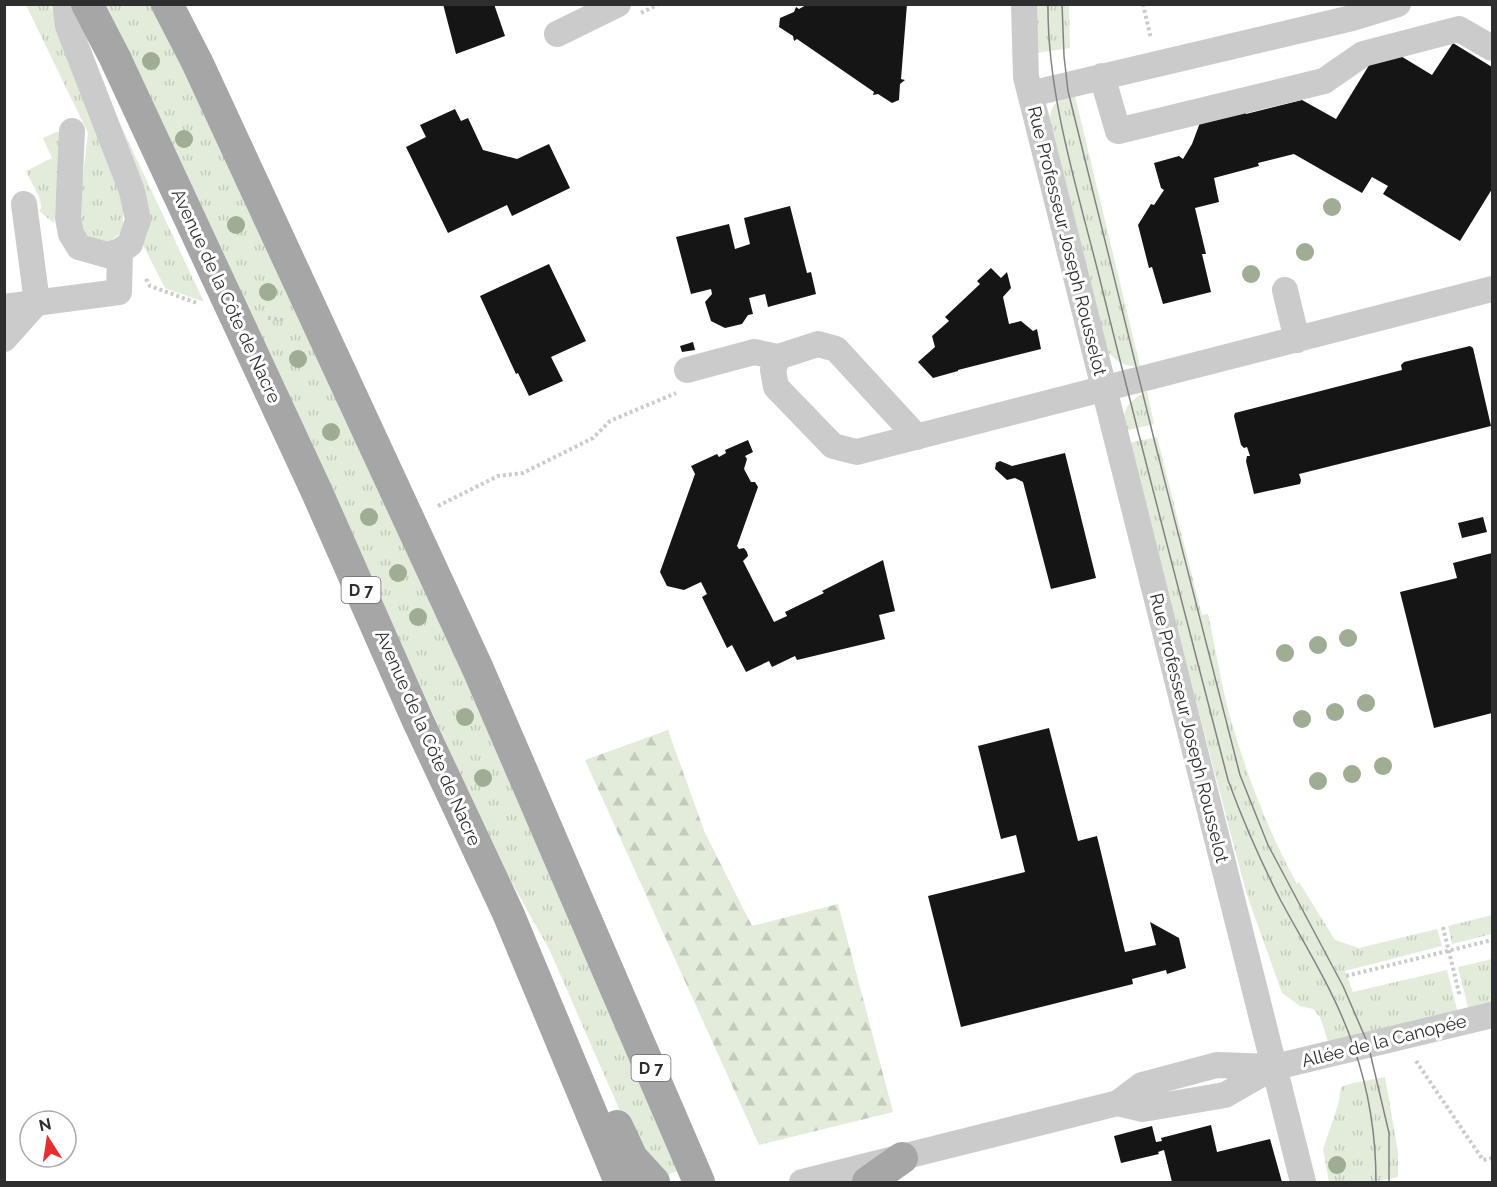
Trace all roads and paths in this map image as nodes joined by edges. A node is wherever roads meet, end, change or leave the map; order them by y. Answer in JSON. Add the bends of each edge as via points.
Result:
{"nodes":[{"id":1,"x":65,"y":4,"type":"edge"},
{"id":2,"x":87,"y":4,"type":"edge"},
{"id":3,"x":167,"y":4,"type":"edge"},
{"id":4,"x":184,"y":4,"type":"edge"},
{"id":5,"x":618,"y":4,"type":"edge"},
{"id":6,"x":1024,"y":4,"type":"edge"},
{"id":7,"x":1143,"y":4,"type":"edge"},
{"id":8,"x":1398,"y":4,"type":"edge"},
{"id":9,"x":557,"y":34,"type":"dead end"},
{"id":10,"x":1492,"y":48,"type":"edge"},
{"id":11,"x":197,"y":62,"type":"junction"},
{"id":12,"x":1157,"y":63,"type":"junction"},
{"id":13,"x":1102,"y":76,"type":"junction"},
{"id":14,"x":1030,"y":94,"type":"junction"},
{"id":15,"x":72,"y":130,"type":"dead end"},
{"id":16,"x":24,"y":204,"type":"dead end"},
{"id":17,"x":120,"y":251,"type":"junction"},
{"id":18,"x":150,"y":286,"type":"dead end"},
{"id":19,"x":1492,"y":289,"type":"edge"},
{"id":20,"x":1285,"y":290,"type":"dead end"},
{"id":21,"x":37,"y":302,"type":"junction"},
{"id":22,"x":205,"y":306,"type":"dead end"},
{"id":23,"x":4,"y":307,"type":"edge"},
{"id":24,"x":264,"y":317,"type":"dead end"},
{"id":25,"x":293,"y":321,"type":"dead end"},
{"id":26,"x":4,"y":339,"type":"edge"},
{"id":27,"x":1297,"y":340,"type":"junction"},
{"id":28,"x":1104,"y":389,"type":"junction"},
{"id":29,"x":682,"y":391,"type":"dead end"},
{"id":30,"x":917,"y":437,"type":"junction"},
{"id":31,"x":438,"y":506,"type":"dead end"},
{"id":32,"x":508,"y":913,"type":"junction"},
{"id":33,"x":1443,"y":927,"type":"dead end"},
{"id":34,"x":1492,"y":940,"type":"edge"},
{"id":35,"x":1449,"y":951,"type":"junction"},
{"id":36,"x":1346,"y":976,"type":"dead end"},
{"id":37,"x":1462,"y":1002,"type":"dead end"},
{"id":38,"x":1492,"y":1015,"type":"edge"},
{"id":39,"x":1416,"y":1060,"type":"dead end"},
{"id":40,"x":1275,"y":1067,"type":"junction"},
{"id":41,"x":902,"y":1158,"type":"junction"},
{"id":42,"x":1492,"y":1158,"type":"edge"},
{"id":43,"x":620,"y":1182,"type":"edge"},
{"id":44,"x":654,"y":1182,"type":"edge"},
{"id":45,"x":699,"y":1182,"type":"edge"},
{"id":46,"x":802,"y":1182,"type":"edge"},
{"id":47,"x":868,"y":1182,"type":"edge"},
{"id":48,"x":1303,"y":1182,"type":"edge"}],
"edges":[{"from":1,"to":17,"type":"street","via":[[68,26],[132,191],[138,220],[130,244]]},
{"from":2,"to":32,"type":"main road","name":"Avenue de la Côte de Nacre","number":"D 7","via":[[316,490]]},
{"from":3,"to":11,"type":"main road","number":"D 7"},
{"from":4,"to":11,"type":"street"},
{"from":5,"to":9,"type":"street"},
{"from":6,"to":14,"type":"street","name":"Rue Professeur Joseph Rousselot"},
{"from":7,"to":12,"type":"path"},
{"from":8,"to":12,"type":"street"},
{"from":10,"to":13,"type":"street","via":[[1460,29],[1363,54],[1323,81],[1118,131]]},
{"from":11,"to":45,"type":"main road","number":"D 7","via":[[478,669]]},
{"from":12,"to":13,"type":"street"},
{"from":13,"to":14,"type":"street"},
{"from":14,"to":28,"type":"street","name":"Rue Professeur Joseph Rousselot"},
{"from":15,"to":17,"type":"street","via":[[68,218],[71,234],[79,247],[107,255]]},
{"from":16,"to":21,"type":"street"},
{"from":17,"to":21,"type":"street","via":[[119,292]]},
{"from":18,"to":22,"type":"path"},
{"from":19,"to":27,"type":"street","name":"Rue Professeur Joseph Rousselot"},
{"from":20,"to":27,"type":"street"},
{"from":21,"to":23,"type":"street"},
{"from":21,"to":26,"type":"street"},
{"from":24,"to":25,"type":"path"},
{"from":27,"to":28,"type":"street","name":"Rue Professeur Joseph Rousselot"},
{"from":28,"to":30,"type":"street","name":"Rue Professeur Joseph Rousselot"},
{"from":28,"to":40,"type":"street","name":"Rue Professeur Joseph Rousselot"},
{"from":29,"to":31,"type":"path","via":[[610,421],[593,438],[523,473],[498,476]]},
{"from":30,"to":30,"type":"street","name":"Rue Professeur Joseph Rousselot","via":[[836,349],[818,344],[776,364],[777,387],[833,446],[857,452]]},
{"from":32,"to":43,"type":"main road","name":"Avenue de la Côte de Nacre","number":"D 7"},
{"from":32,"to":44,"type":"main road","via":[[552,974],[632,1158]]},
{"from":33,"to":35,"type":"path"},
{"from":34,"to":35,"type":"path"},
{"from":35,"to":36,"type":"path"},
{"from":35,"to":37,"type":"path"},
{"from":38,"to":40,"type":"street","name":"Allée de la Canopée"},
{"from":39,"to":42,"type":"path","via":[[1483,1160]]},
{"from":40,"to":41,"type":"street","name":"Allée de la Canopée","via":[[1217,1065],[1143,1085],[1118,1103]]},
{"from":40,"to":48,"type":"street","name":"Rue Professeur Joseph Rousselot"},
{"from":41,"to":46,"type":"street"},
{"from":41,"to":47,"type":"main road"}]}
